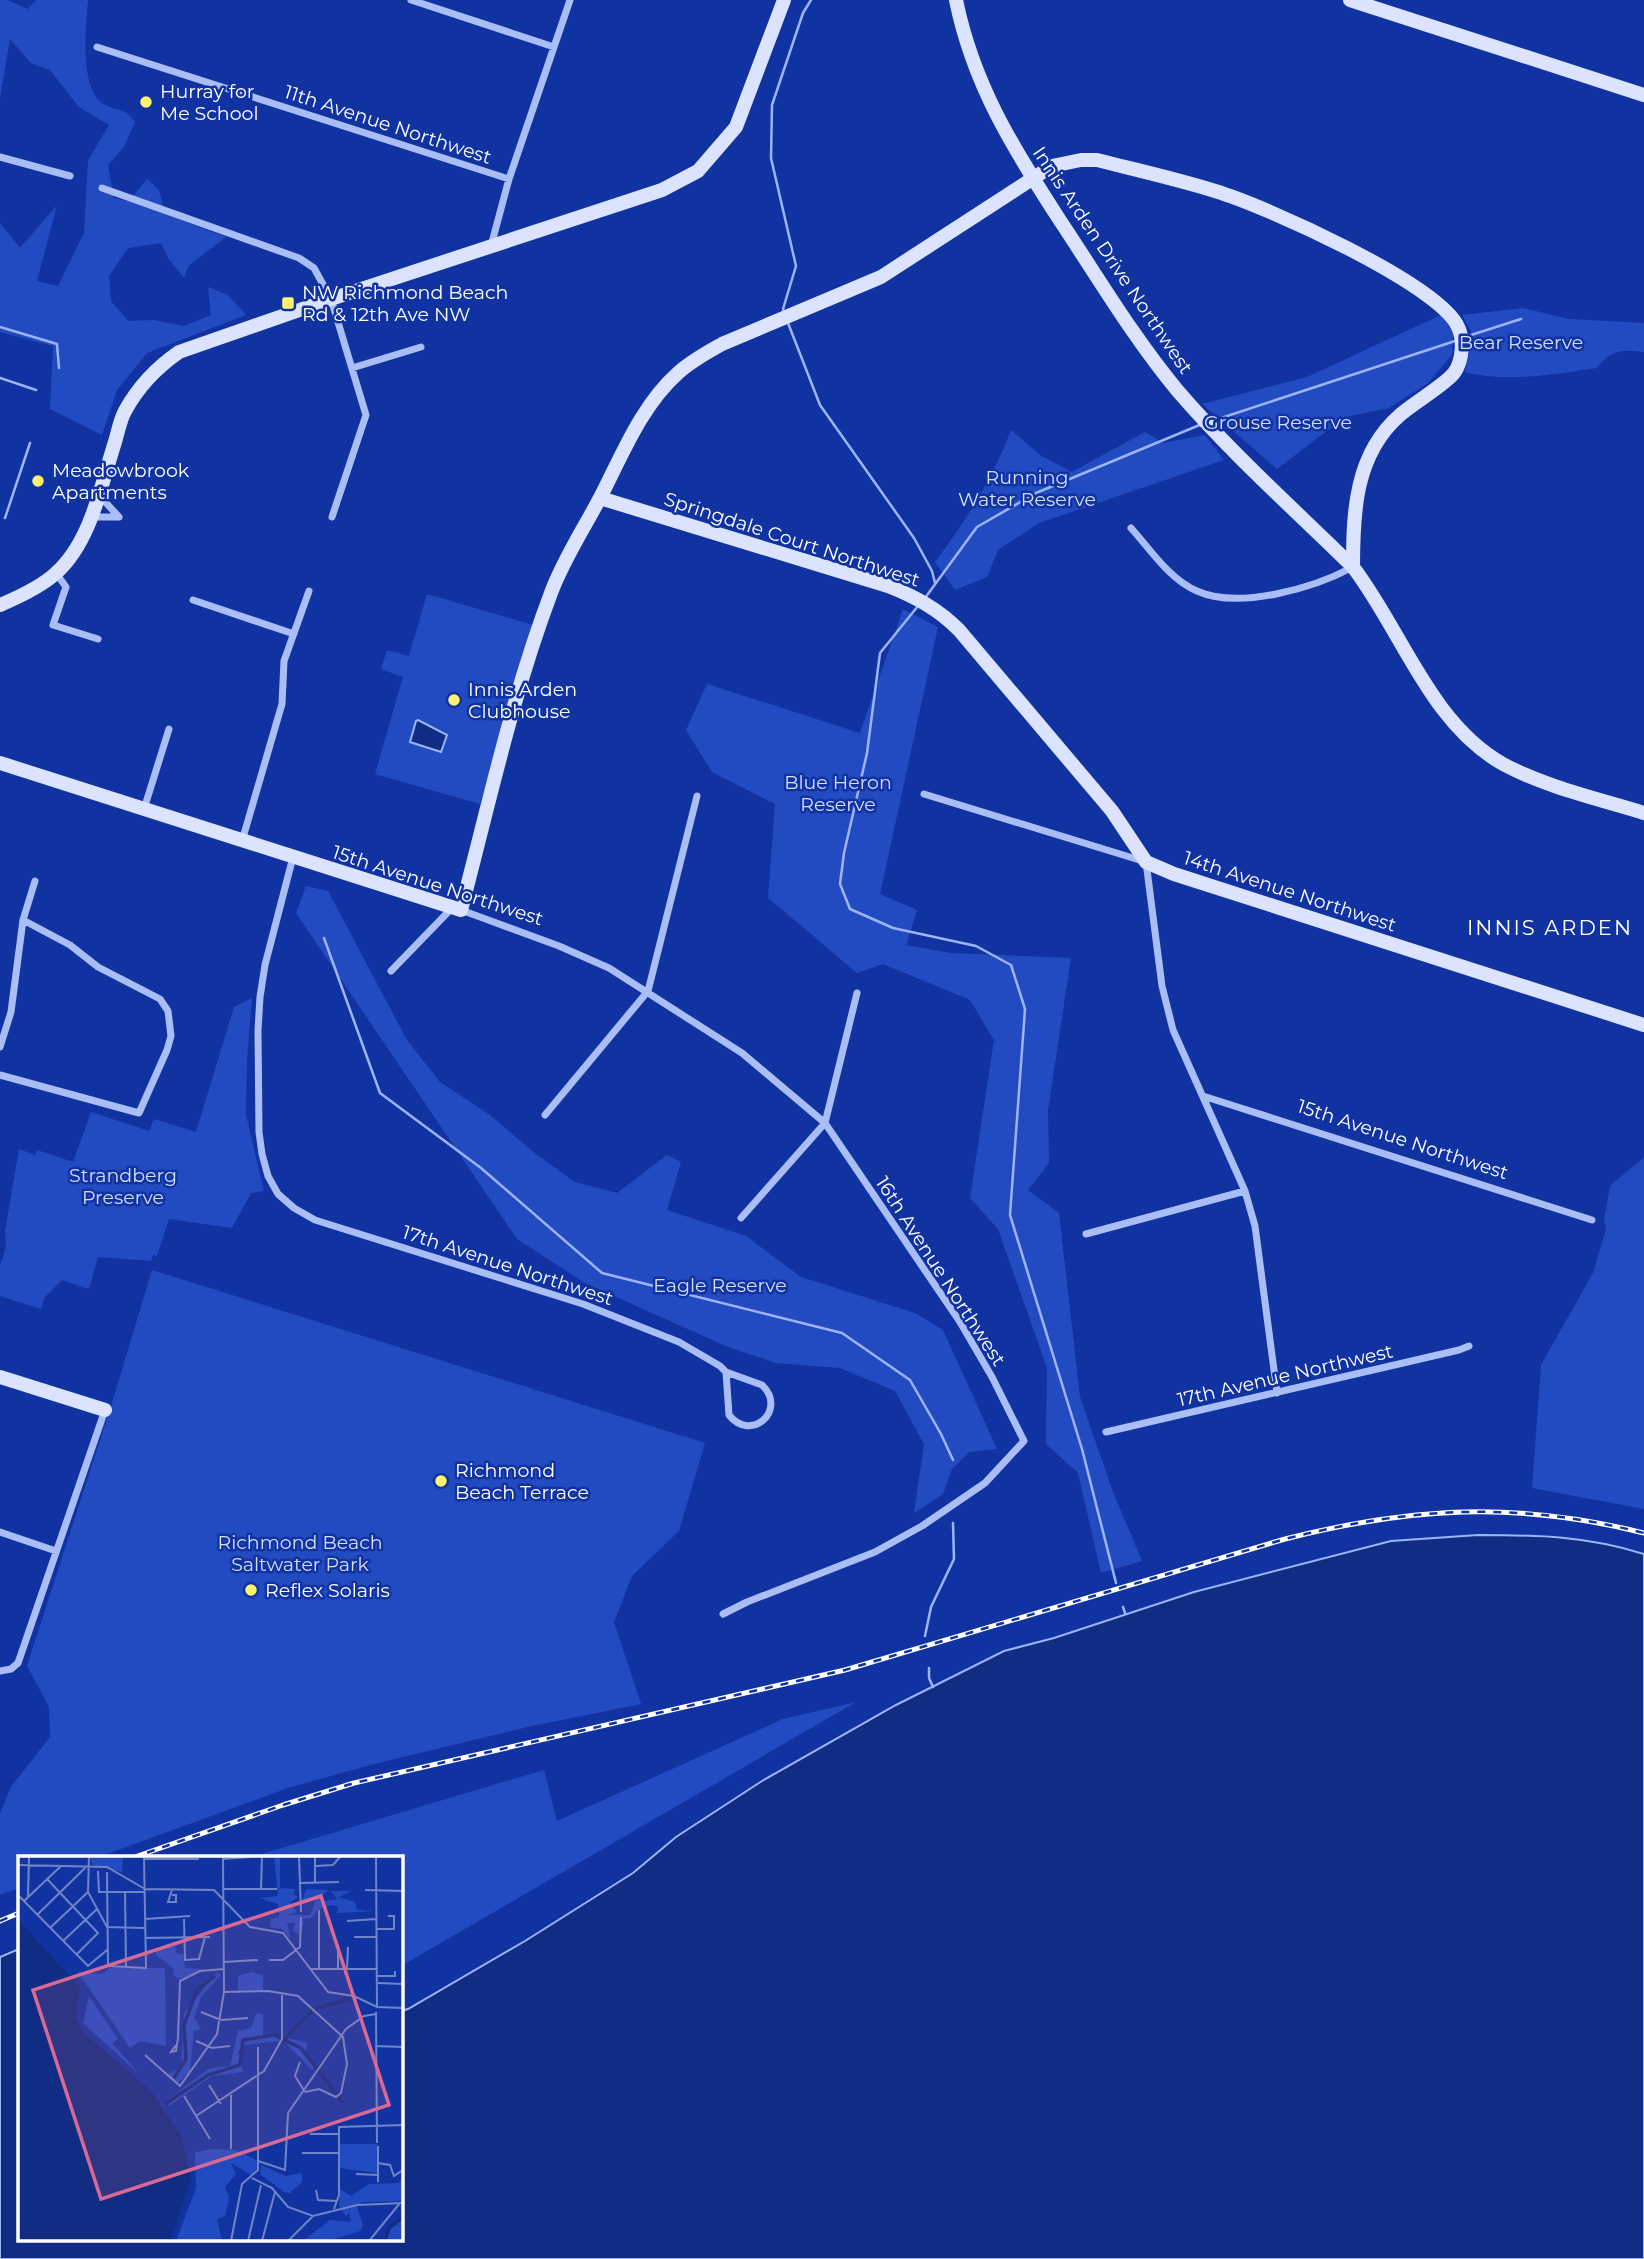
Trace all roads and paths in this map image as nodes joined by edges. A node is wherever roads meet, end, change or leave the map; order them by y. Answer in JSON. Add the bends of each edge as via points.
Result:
{"nodes":[{"id":1,"x":411,"y":0,"type":"edge"},
{"id":2,"x":570,"y":0,"type":"edge"},
{"id":3,"x":784,"y":0,"type":"edge"},
{"id":4,"x":956,"y":0,"type":"edge"},
{"id":5,"x":1350,"y":0,"type":"edge"},
{"id":6,"x":97,"y":47,"type":"dead end"},
{"id":7,"x":554,"y":47,"type":"junction"},
{"id":8,"x":1644,"y":95,"type":"edge"},
{"id":9,"x":0,"y":157,"type":"edge"},
{"id":10,"x":70,"y":176,"type":"dead end"},
{"id":11,"x":1033,"y":178,"type":"junction"},
{"id":12,"x":509,"y":179,"type":"junction"},
{"id":13,"x":102,"y":188,"type":"dead end"},
{"id":14,"x":491,"y":247,"type":"junction"},
{"id":15,"x":331,"y":299,"type":"junction"},
{"id":16,"x":421,"y":347,"type":"dead end"},
{"id":17,"x":352,"y":368,"type":"junction"},
{"id":18,"x":97,"y":494,"type":"junction"},
{"id":19,"x":600,"y":498,"type":"junction"},
{"id":20,"x":90,"y":517,"type":"junction"},
{"id":21,"x":332,"y":517,"type":"dead end"},
{"id":22,"x":1131,"y":528,"type":"dead end"},
{"id":23,"x":1353,"y":567,"type":"junction"},
{"id":24,"x":56,"y":573,"type":"junction"},
{"id":25,"x":309,"y":591,"type":"dead end"},
{"id":26,"x":193,"y":600,"type":"dead end"},
{"id":27,"x":0,"y":605,"type":"edge"},
{"id":28,"x":293,"y":634,"type":"junction"},
{"id":29,"x":98,"y":639,"type":"dead end"},
{"id":30,"x":169,"y":729,"type":"dead end"},
{"id":31,"x":0,"y":763,"type":"edge"},
{"id":32,"x":924,"y":794,"type":"dead end"},
{"id":33,"x":697,"y":796,"type":"dead end"},
{"id":34,"x":144,"y":809,"type":"junction"},
{"id":35,"x":1644,"y":813,"type":"edge"},
{"id":36,"x":242,"y":841,"type":"junction"},
{"id":37,"x":293,"y":857,"type":"junction"},
{"id":38,"x":1146,"y":862,"type":"junction"},
{"id":39,"x":35,"y":881,"type":"dead end"},
{"id":40,"x":457,"y":909,"type":"junction"},
{"id":41,"x":23,"y":920,"type":"junction"},
{"id":42,"x":391,"y":971,"type":"dead end"},
{"id":43,"x":648,"y":991,"type":"junction"},
{"id":44,"x":857,"y":993,"type":"dead end"},
{"id":45,"x":1644,"y":1025,"type":"edge"},
{"id":46,"x":0,"y":1046,"type":"edge"},
{"id":47,"x":0,"y":1075,"type":"edge"},
{"id":48,"x":1203,"y":1096,"type":"junction"},
{"id":49,"x":545,"y":1115,"type":"dead end"},
{"id":50,"x":825,"y":1123,"type":"junction"},
{"id":51,"x":1245,"y":1191,"type":"junction"},
{"id":52,"x":741,"y":1217,"type":"dead end"},
{"id":53,"x":1592,"y":1220,"type":"dead end"},
{"id":54,"x":1086,"y":1234,"type":"dead end"},
{"id":55,"x":1469,"y":1346,"type":"dead end"},
{"id":56,"x":726,"y":1372,"type":"junction"},
{"id":57,"x":0,"y":1377,"type":"edge"},
{"id":58,"x":1278,"y":1393,"type":"junction"},
{"id":59,"x":105,"y":1410,"type":"joint"},
{"id":60,"x":1106,"y":1432,"type":"dead end"},
{"id":61,"x":0,"y":1532,"type":"edge"},
{"id":62,"x":57,"y":1550,"type":"junction"},
{"id":63,"x":723,"y":1614,"type":"dead end"},
{"id":64,"x":0,"y":1671,"type":"edge"}],
"edges":[{"from":1,"to":7,"type":"street"},
{"from":2,"to":7,"type":"street"},
{"from":3,"to":14,"type":"street","via":[[736,127],[698,171],[662,190]]},
{"from":4,"to":11,"type":"street","name":"Innis Arden Drive Northwest","via":[[969,55],[984,91]]},
{"from":5,"to":8,"type":"street"},
{"from":6,"to":12,"type":"street","name":"11th Avenue Northwest"},
{"from":7,"to":12,"type":"street"},
{"from":9,"to":10,"type":"street"},
{"from":11,"to":19,"type":"street","via":[[881,277],[723,343],[698,358],[659,393]]},
{"from":11,"to":23,"type":"street","name":"Innis Arden Drive Northwest","via":[[1177,389]]},
{"from":11,"to":23,"type":"street","via":[[1052,166],[1097,160],[1214,190],[1305,226],[1407,282],[1447,311],[1462,339],[1460,357],[1454,373],[1398,416],[1367,458],[1357,499]]},
{"from":12,"to":14,"type":"street"},
{"from":13,"to":15,"type":"street","via":[[299,258],[314,268]]},
{"from":14,"to":15,"type":"street"},
{"from":15,"to":17,"type":"street"},
{"from":15,"to":18,"type":"street","via":[[178,352],[158,367],[124,413]]},
{"from":16,"to":17,"type":"street"},
{"from":17,"to":21,"type":"street","via":[[366,415]]},
{"from":18,"to":20,"type":"street"},
{"from":18,"to":20,"type":"street","via":[[119,517]]},
{"from":19,"to":38,"type":"street","name":"Springdale Court Northwest","via":[[888,586],[929,604],[959,630],[1096,791]]},
{"from":19,"to":40,"type":"street","via":[[552,591],[537,632]]},
{"from":20,"to":24,"type":"street","via":[[75,551]]},
{"from":22,"to":23,"type":"street","via":[[1174,575],[1196,591],[1217,597],[1280,592],[1329,580]]},
{"from":23,"to":35,"type":"street","name":"Innis Arden Drive Northwest","via":[[1441,704],[1480,748],[1529,776]]},
{"from":24,"to":27,"type":"street"},
{"from":24,"to":29,"type":"street","via":[[66,587],[53,625]]},
{"from":25,"to":28,"type":"street"},
{"from":26,"to":28,"type":"street"},
{"from":28,"to":36,"type":"street","via":[[284,661],[282,705]]},
{"from":30,"to":34,"type":"street"},
{"from":31,"to":34,"type":"street","name":"15th Avenue Northwest"},
{"from":32,"to":38,"type":"street","name":"14th Avenue Northwest"},
{"from":33,"to":43,"type":"street"},
{"from":34,"to":36,"type":"street","name":"15th Avenue Northwest"},
{"from":36,"to":37,"type":"street","name":"15th Avenue Northwest"},
{"from":37,"to":40,"type":"street","name":"15th Avenue Northwest"},
{"from":37,"to":56,"type":"street","name":"17th Avenue Northwest","via":[[265,965],[258,1030],[262,1154],[278,1194],[315,1220],[607,1313],[679,1342]]},
{"from":38,"to":45,"type":"street","name":"14th Avenue Northwest"},
{"from":38,"to":48,"type":"street","via":[[1170,1019]]},
{"from":39,"to":41,"type":"street"},
{"from":40,"to":42,"type":"street"},
{"from":40,"to":43,"type":"street","name":"15th Avenue Northwest","via":[[559,946]]},
{"from":41,"to":46,"type":"street","via":[[11,1012]]},
{"from":41,"to":47,"type":"street","via":[[70,945],[97,967],[160,999],[168,1011],[171,1036],[139,1113]]},
{"from":43,"to":49,"type":"street"},
{"from":43,"to":50,"type":"street","name":"15th Avenue Northwest","via":[[742,1053]]},
{"from":44,"to":50,"type":"street"},
{"from":48,"to":51,"type":"street"},
{"from":48,"to":53,"type":"street","name":"15th Avenue Northwest"},
{"from":50,"to":52,"type":"street"},
{"from":50,"to":63,"type":"street","name":"16th Avenue Northwest","via":[[960,1322],[1024,1441],[985,1483],[922,1526],[875,1552]]},
{"from":51,"to":54,"type":"street"},
{"from":51,"to":58,"type":"street","via":[[1255,1226]]},
{"from":55,"to":58,"type":"street","name":"17th Avenue Northwest"},
{"from":56,"to":56,"type":"street","name":"17th Avenue Northwest","via":[[729,1415],[746,1426],[761,1422],[770,1409],[766,1389]]},
{"from":57,"to":59,"type":"street"},
{"from":58,"to":60,"type":"street","name":"17th Avenue Northwest"},
{"from":59,"to":62,"type":"street"},
{"from":61,"to":62,"type":"street"},
{"from":62,"to":64,"type":"street","via":[[18,1663],[11,1670]]}]}
